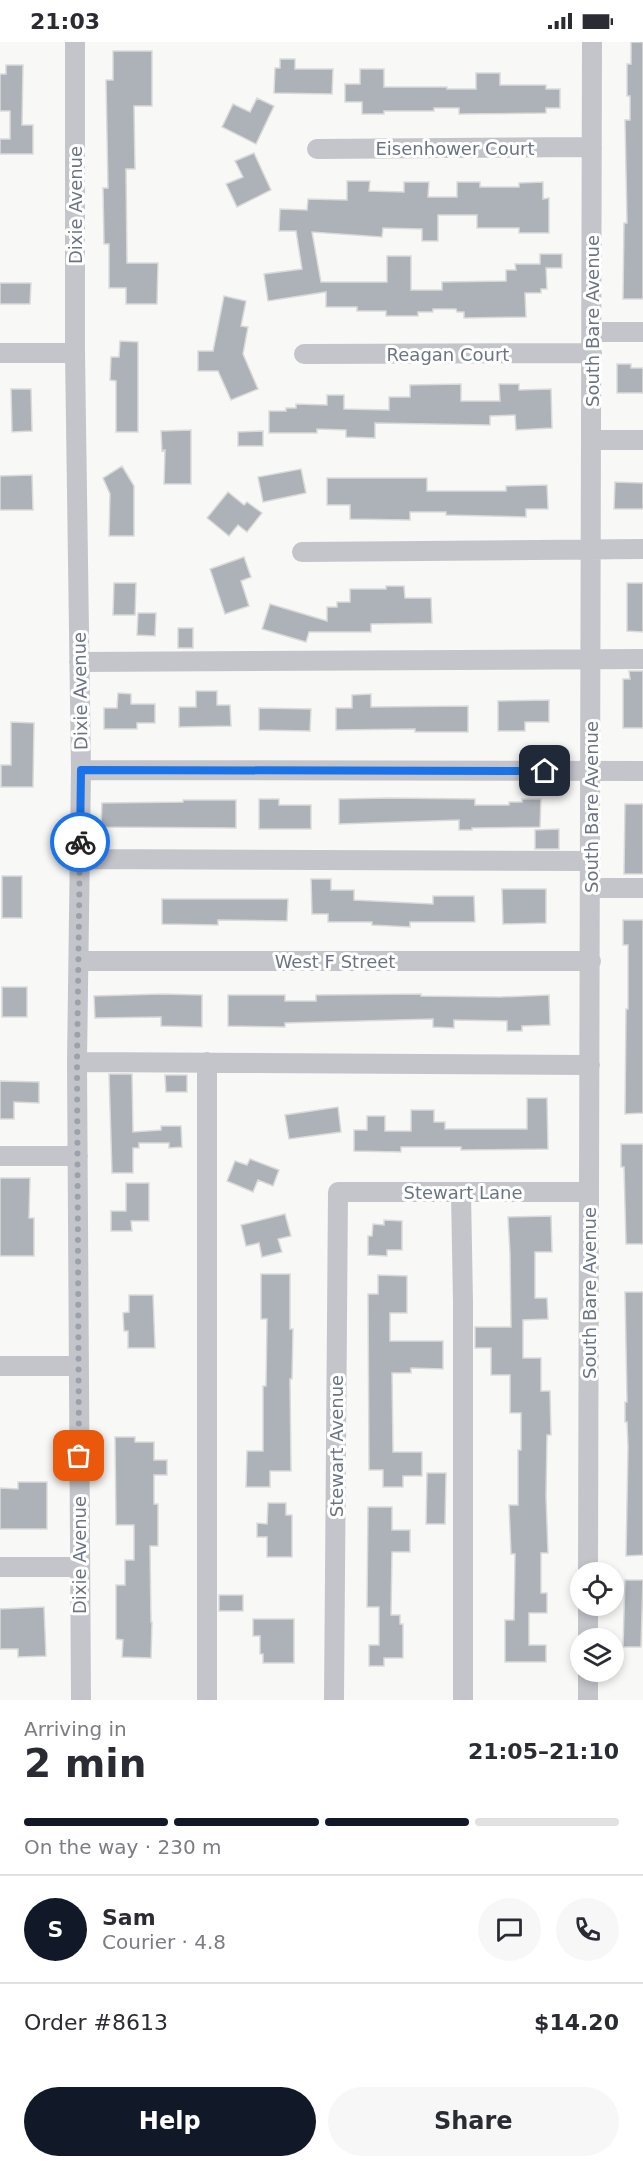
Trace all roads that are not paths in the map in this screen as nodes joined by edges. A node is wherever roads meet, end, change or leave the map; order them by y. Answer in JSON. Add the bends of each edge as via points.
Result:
{"nodes":[{"id":1,"x":75,"y":42,"type":"edge"},
{"id":2,"x":592,"y":42,"type":"edge"},
{"id":3,"x":592,"y":147,"type":"junction"},
{"id":4,"x":317,"y":149,"type":"dead end"},
{"id":5,"x":592,"y":332,"type":"junction"},
{"id":6,"x":643,"y":332,"type":"edge"},
{"id":7,"x":0,"y":353,"type":"edge"},
{"id":8,"x":75,"y":353,"type":"junction"},
{"id":9,"x":304,"y":354,"type":"dead end"},
{"id":10,"x":592,"y":354,"type":"junction"},
{"id":11,"x":592,"y":440,"type":"junction"},
{"id":12,"x":643,"y":440,"type":"edge"},
{"id":13,"x":592,"y":549,"type":"junction"},
{"id":14,"x":643,"y":549,"type":"edge"},
{"id":15,"x":302,"y":552,"type":"dead end"},
{"id":16,"x":592,"y":659,"type":"junction"},
{"id":17,"x":643,"y":659,"type":"edge"},
{"id":18,"x":79,"y":662,"type":"junction"},
{"id":19,"x":81,"y":770,"type":"junction"},
{"id":20,"x":592,"y":771,"type":"junction"},
{"id":21,"x":643,"y":771,"type":"edge"},
{"id":22,"x":80,"y":859,"type":"junction"},
{"id":23,"x":591,"y":861,"type":"junction"},
{"id":24,"x":591,"y":888,"type":"junction"},
{"id":25,"x":643,"y":888,"type":"edge"},
{"id":26,"x":79,"y":961,"type":"junction"},
{"id":27,"x":591,"y":961,"type":"junction"},
{"id":28,"x":77,"y":1062,"type":"junction"},
{"id":29,"x":207,"y":1062,"type":"junction"},
{"id":30,"x":590,"y":1065,"type":"junction"},
{"id":31,"x":0,"y":1156,"type":"edge"},
{"id":32,"x":78,"y":1156,"type":"junction"},
{"id":33,"x":338,"y":1192,"type":"joint"},
{"id":34,"x":589,"y":1192,"type":"junction"},
{"id":35,"x":461,"y":1193,"type":"junction"},
{"id":36,"x":0,"y":1366,"type":"edge"},
{"id":37,"x":78,"y":1366,"type":"junction"},
{"id":38,"x":588,"y":1562,"type":"edge"},
{"id":39,"x":0,"y":1567,"type":"edge"},
{"id":40,"x":79,"y":1567,"type":"junction"},
{"id":41,"x":588,"y":1682,"type":"edge"},
{"id":42,"x":81,"y":1700,"type":"edge"},
{"id":43,"x":207,"y":1700,"type":"edge"},
{"id":44,"x":334,"y":1700,"type":"edge"},
{"id":45,"x":463,"y":1700,"type":"edge"},
{"id":46,"x":588,"y":1700,"type":"edge"}],
"edges":[{"from":1,"to":8,"type":"street","name":"Dixie Avenue"},
{"from":2,"to":3,"type":"street","name":"South Bare Avenue"},
{"from":3,"to":4,"type":"street","name":"Eisenhower Court"},
{"from":3,"to":5,"type":"street","name":"South Bare Avenue"},
{"from":5,"to":6,"type":"street"},
{"from":5,"to":10,"type":"street","name":"South Bare Avenue"},
{"from":7,"to":8,"type":"street"},
{"from":8,"to":18,"type":"street","name":"Dixie Avenue"},
{"from":9,"to":10,"type":"street","name":"Reagan Court"},
{"from":10,"to":11,"type":"street","name":"South Bare Avenue"},
{"from":11,"to":12,"type":"street"},
{"from":11,"to":13,"type":"street","name":"South Bare Avenue"},
{"from":13,"to":14,"type":"street"},
{"from":13,"to":15,"type":"street"},
{"from":13,"to":16,"type":"street","name":"South Bare Avenue"},
{"from":16,"to":17,"type":"street"},
{"from":16,"to":18,"type":"street"},
{"from":16,"to":20,"type":"street","name":"South Bare Avenue"},
{"from":18,"to":19,"type":"street","name":"Dixie Avenue"},
{"from":19,"to":20,"type":"street"},
{"from":19,"to":22,"type":"street","name":"Dixie Avenue"},
{"from":20,"to":21,"type":"street"},
{"from":20,"to":23,"type":"street","name":"South Bare Avenue"},
{"from":22,"to":23,"type":"street"},
{"from":22,"to":26,"type":"street","name":"Dixie Avenue"},
{"from":23,"to":24,"type":"street","name":"South Bare Avenue"},
{"from":24,"to":25,"type":"street"},
{"from":24,"to":27,"type":"street","name":"South Bare Avenue"},
{"from":26,"to":27,"type":"street","name":"West F Street"},
{"from":26,"to":28,"type":"street","name":"Dixie Avenue"},
{"from":27,"to":30,"type":"street","name":"South Bare Avenue"},
{"from":28,"to":29,"type":"street"},
{"from":28,"to":32,"type":"street","name":"Dixie Avenue"},
{"from":29,"to":30,"type":"street"},
{"from":29,"to":43,"type":"street"},
{"from":30,"to":34,"type":"street","name":"South Bare Avenue"},
{"from":31,"to":32,"type":"street"},
{"from":32,"to":37,"type":"street","name":"Dixie Avenue"},
{"from":33,"to":35,"type":"street","name":"Stewart Lane"},
{"from":33,"to":44,"type":"street","name":"Stewart Avenue"},
{"from":34,"to":35,"type":"street","name":"Stewart Lane"},
{"from":34,"to":38,"type":"street","name":"South Bare Avenue"},
{"from":35,"to":45,"type":"street"},
{"from":36,"to":37,"type":"street"},
{"from":37,"to":40,"type":"street","name":"Dixie Avenue"},
{"from":39,"to":40,"type":"street"},
{"from":40,"to":42,"type":"street","name":"Dixie Avenue"},
{"from":41,"to":46,"type":"street"}]}
